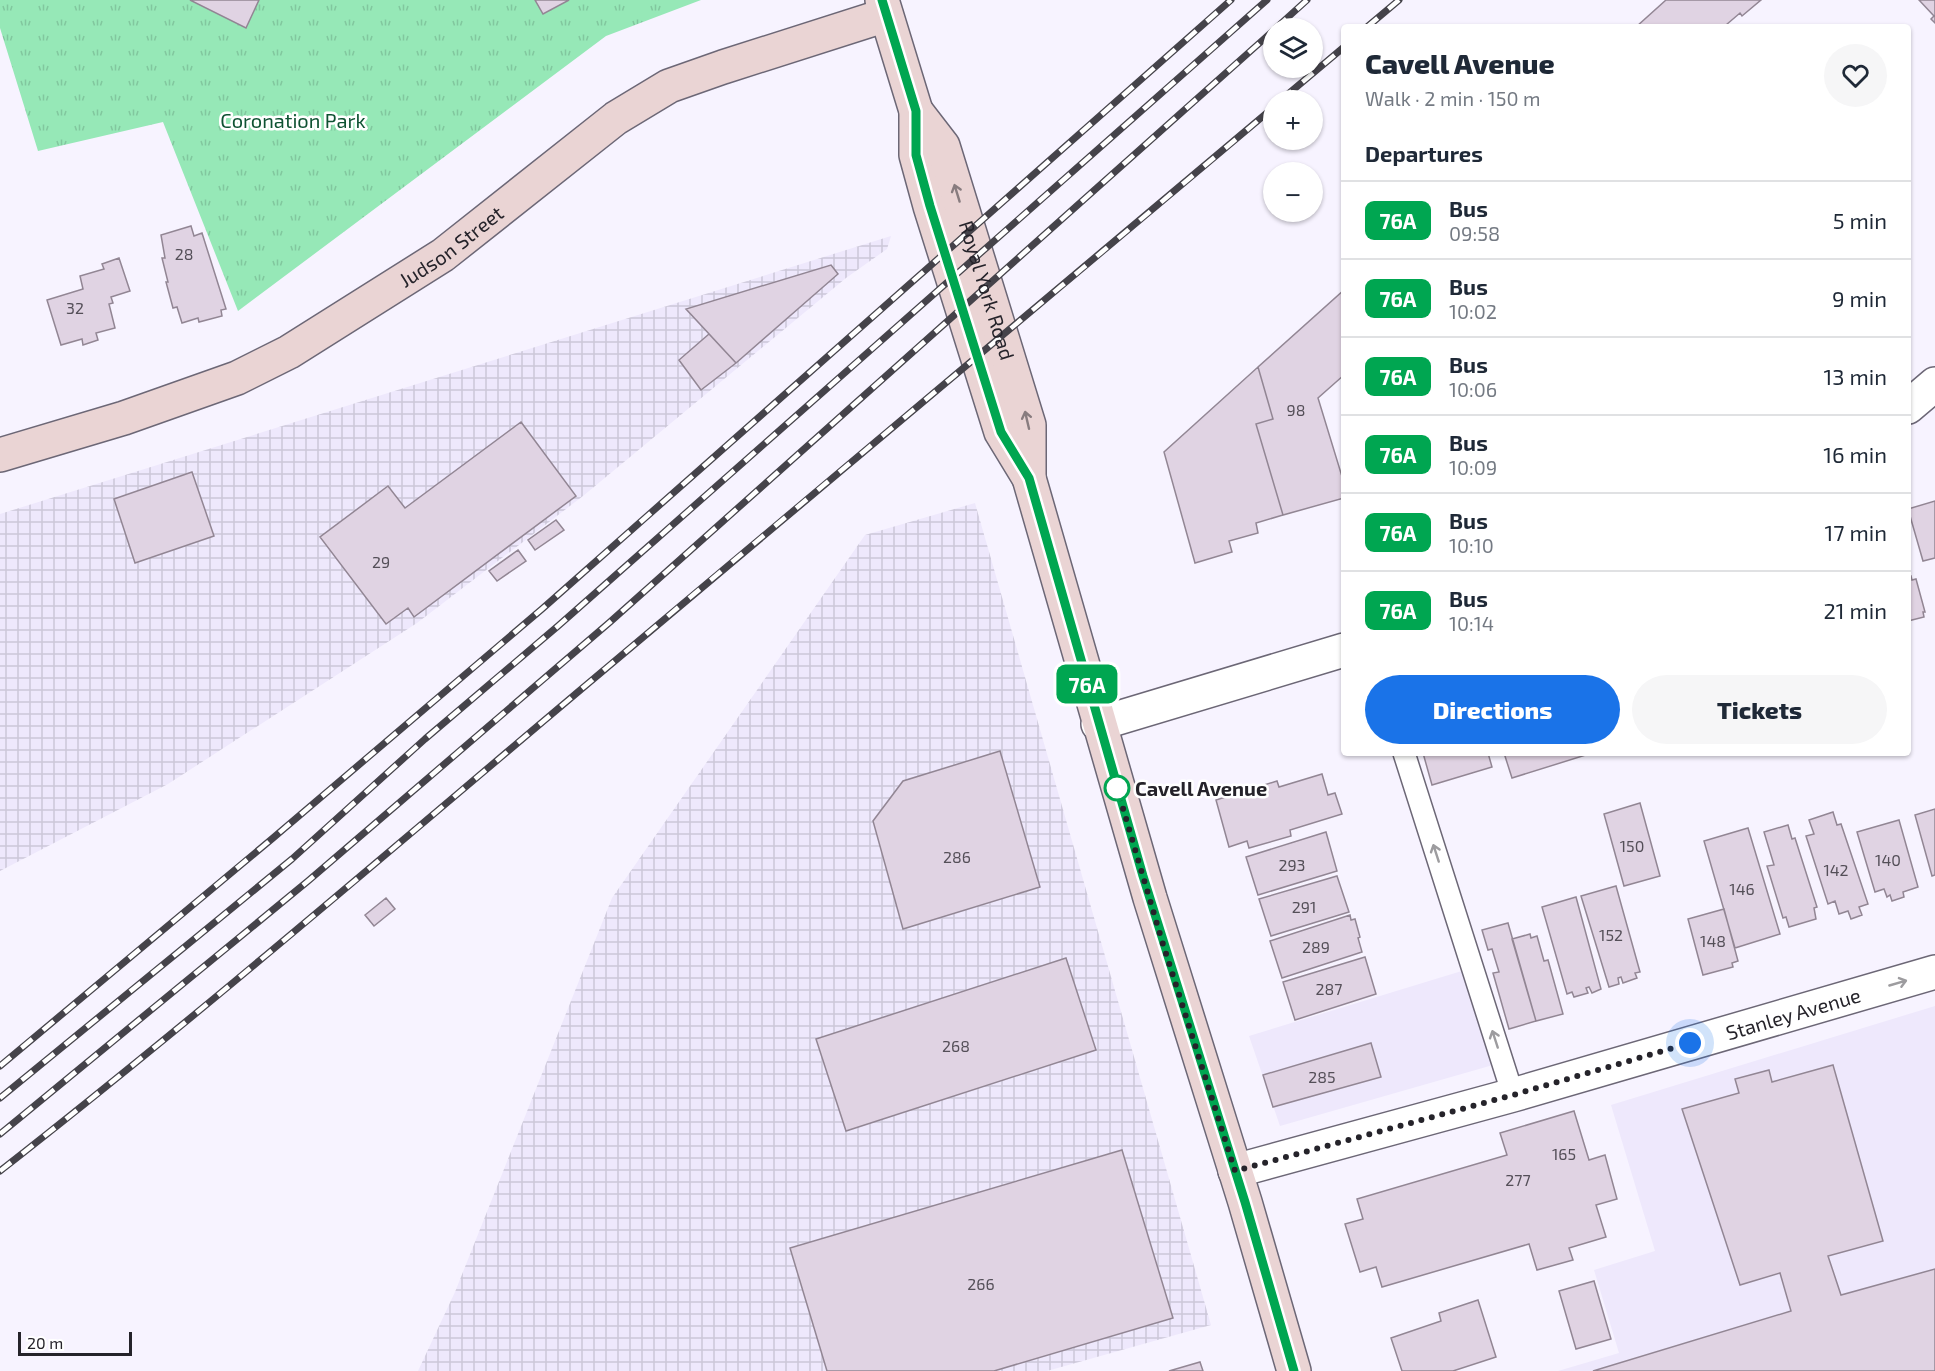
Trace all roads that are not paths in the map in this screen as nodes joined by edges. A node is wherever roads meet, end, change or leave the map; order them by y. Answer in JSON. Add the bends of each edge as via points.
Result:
{"nodes":[{"id":1,"x":884,"y":8,"type":"edge"},
{"id":2,"x":1935,"y":384,"type":"edge"},
{"id":3,"x":1911,"y":404,"type":"edge"},
{"id":4,"x":0,"y":455,"type":"edge"},
{"id":5,"x":1341,"y":651,"type":"edge"},
{"id":6,"x":1098,"y":724,"type":"junction"},
{"id":7,"x":1405,"y":756,"type":"edge"},
{"id":8,"x":1935,"y":972,"type":"edge"},
{"id":9,"x":1513,"y":1095,"type":"junction"},
{"id":10,"x":1235,"y":1171,"type":"junction"},
{"id":11,"x":1294,"y":1371,"type":"edge"}],
"edges":[{"from":1,"to":4,"type":"main road","name":"Judson Street","via":[[669,86],[616,117],[443,255],[339,322],[237,378],[124,418]]},
{"from":1,"to":6,"type":"main road","name":"Royal York Road","via":[[916,111],[916,155],[930,206],[1001,432],[1029,478]]},
{"from":2,"to":3,"type":"street"},
{"from":5,"to":6,"type":"street"},
{"from":6,"to":10,"type":"main road","name":"Royal York Road"},
{"from":9,"to":7,"type":"lane","one_way":true},
{"from":9,"to":8,"type":"street","name":"Stanley Avenue","one_way":true},
{"from":9,"to":10,"type":"street","name":"Stanley Avenue"},
{"from":10,"to":11,"type":"main road","name":"Royal York Road"}]}
